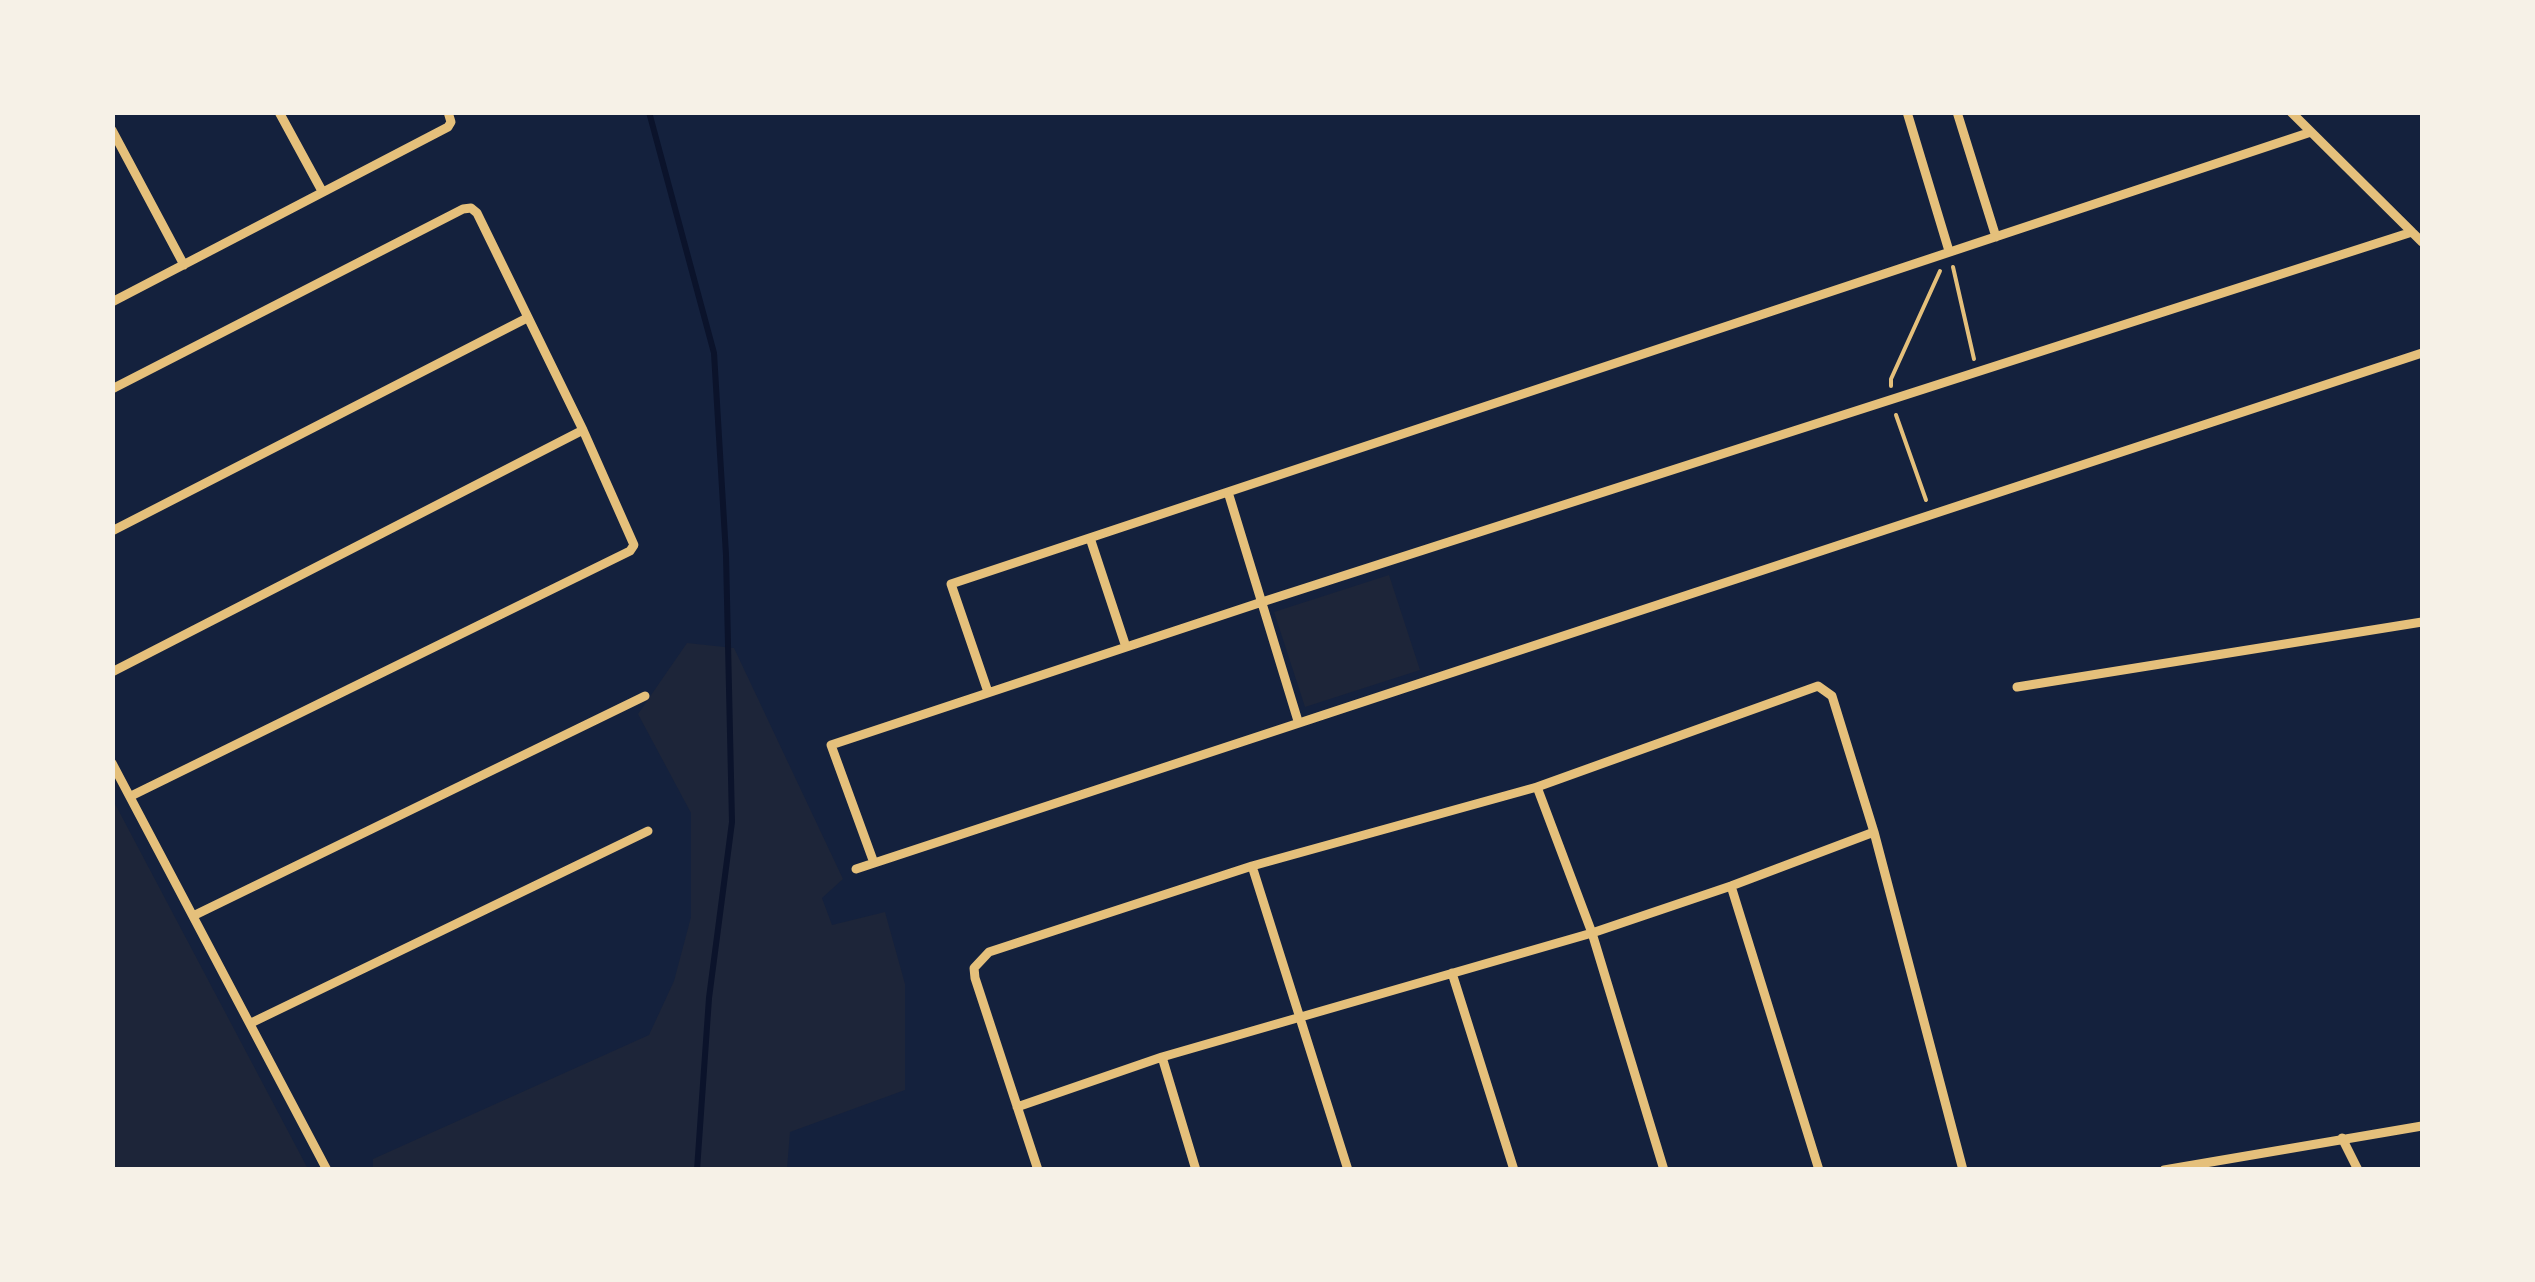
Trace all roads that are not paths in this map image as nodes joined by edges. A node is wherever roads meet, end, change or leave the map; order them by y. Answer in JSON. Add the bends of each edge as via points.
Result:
{"nodes":[{"id":1,"x":279,"y":112,"type":"edge"},
{"id":2,"x":1907,"y":112,"type":"edge"},
{"id":3,"x":1957,"y":112,"type":"edge"},
{"id":4,"x":2291,"y":112,"type":"edge"},
{"id":5,"x":450,"y":117,"type":"edge"},
{"id":6,"x":112,"y":130,"type":"edge"},
{"id":7,"x":2311,"y":132,"type":"junction"},
{"id":8,"x":322,"y":192,"type":"junction"},
{"id":9,"x":2412,"y":232,"type":"junction"},
{"id":10,"x":1996,"y":237,"type":"junction"},
{"id":11,"x":2422,"y":242,"type":"edge"},
{"id":12,"x":1949,"y":251,"type":"junction"},
{"id":13,"x":184,"y":265,"type":"junction"},
{"id":14,"x":112,"y":302,"type":"edge"},
{"id":15,"x":527,"y":318,"type":"junction"},
{"id":16,"x":2422,"y":352,"type":"edge"},
{"id":17,"x":112,"y":390,"type":"edge"},
{"id":18,"x":583,"y":430,"type":"junction"},
{"id":19,"x":1228,"y":492,"type":"junction"},
{"id":20,"x":112,"y":531,"type":"edge"},
{"id":21,"x":1090,"y":538,"type":"junction"},
{"id":22,"x":1262,"y":602,"type":"junction"},
{"id":23,"x":2422,"y":622,"type":"edge"},
{"id":24,"x":1126,"y":647,"type":"junction"},
{"id":25,"x":112,"y":672,"type":"edge"},
{"id":26,"x":2017,"y":687,"type":"dead end"},
{"id":27,"x":988,"y":692,"type":"junction"},
{"id":28,"x":645,"y":696,"type":"dead end"},
{"id":29,"x":1298,"y":721,"type":"junction"},
{"id":30,"x":112,"y":763,"type":"edge"},
{"id":31,"x":1537,"y":787,"type":"junction"},
{"id":32,"x":131,"y":796,"type":"junction"},
{"id":33,"x":648,"y":830,"type":"dead end"},
{"id":34,"x":1874,"y":832,"type":"junction"},
{"id":35,"x":874,"y":863,"type":"junction"},
{"id":36,"x":1252,"y":866,"type":"junction"},
{"id":37,"x":856,"y":869,"type":"dead end"},
{"id":38,"x":1730,"y":886,"type":"junction"},
{"id":39,"x":195,"y":915,"type":"junction"},
{"id":40,"x":1592,"y":933,"type":"junction"},
{"id":41,"x":1452,"y":973,"type":"junction"},
{"id":42,"x":1298,"y":1019,"type":"junction"},
{"id":43,"x":251,"y":1023,"type":"junction"},
{"id":44,"x":1162,"y":1057,"type":"junction"},
{"id":45,"x":1017,"y":1107,"type":"junction"},
{"id":46,"x":2422,"y":1126,"type":"edge"},
{"id":47,"x":2342,"y":1138,"type":"junction"},
{"id":48,"x":327,"y":1170,"type":"edge"},
{"id":49,"x":1038,"y":1170,"type":"edge"},
{"id":50,"x":1196,"y":1170,"type":"edge"},
{"id":51,"x":1348,"y":1170,"type":"edge"},
{"id":52,"x":1514,"y":1170,"type":"edge"},
{"id":53,"x":1664,"y":1170,"type":"edge"},
{"id":54,"x":1819,"y":1170,"type":"edge"},
{"id":55,"x":1963,"y":1170,"type":"edge"},
{"id":56,"x":2164,"y":1170,"type":"edge"},
{"id":57,"x":2358,"y":1170,"type":"edge"}],
"edges":[{"from":1,"to":8,"type":"street"},
{"from":2,"to":12,"type":"street"},
{"from":3,"to":10,"type":"street"},
{"from":4,"to":7,"type":"street"},
{"from":5,"to":8,"type":"street","via":[[448,127]]},
{"from":6,"to":13,"type":"street"},
{"from":7,"to":9,"type":"street"},
{"from":7,"to":10,"type":"street"},
{"from":8,"to":13,"type":"street"},
{"from":9,"to":11,"type":"street"},
{"from":9,"to":22,"type":"street"},
{"from":10,"to":12,"type":"street"},
{"from":12,"to":19,"type":"street"},
{"from":13,"to":14,"type":"street"},
{"from":15,"to":17,"type":"street","via":[[478,214],[463,208]]},
{"from":15,"to":18,"type":"street"},
{"from":15,"to":20,"type":"street"},
{"from":16,"to":29,"type":"street"},
{"from":18,"to":25,"type":"street"},
{"from":18,"to":32,"type":"street","via":[[633,538],[630,550]]},
{"from":19,"to":21,"type":"street"},
{"from":19,"to":22,"type":"street"},
{"from":21,"to":24,"type":"street"},
{"from":21,"to":27,"type":"street","via":[[951,584]]},
{"from":22,"to":24,"type":"street"},
{"from":22,"to":29,"type":"street"},
{"from":23,"to":26,"type":"street"},
{"from":24,"to":27,"type":"street"},
{"from":27,"to":35,"type":"street","via":[[831,745]]},
{"from":28,"to":39,"type":"street"},
{"from":29,"to":35,"type":"street"},
{"from":30,"to":32,"type":"street"},
{"from":31,"to":34,"type":"street","via":[[1818,686],[1832,696]]},
{"from":31,"to":36,"type":"street"},
{"from":31,"to":40,"type":"street"},
{"from":32,"to":39,"type":"street"},
{"from":33,"to":43,"type":"street"},
{"from":34,"to":38,"type":"street"},
{"from":34,"to":55,"type":"street"},
{"from":35,"to":37,"type":"street"},
{"from":36,"to":42,"type":"street"},
{"from":36,"to":45,"type":"street","via":[[980,958],[976,978]]},
{"from":38,"to":40,"type":"street"},
{"from":38,"to":54,"type":"street"},
{"from":39,"to":43,"type":"street"},
{"from":40,"to":41,"type":"street"},
{"from":40,"to":53,"type":"street"},
{"from":41,"to":42,"type":"street"},
{"from":41,"to":52,"type":"street"},
{"from":42,"to":44,"type":"street"},
{"from":42,"to":51,"type":"street"},
{"from":43,"to":48,"type":"street"},
{"from":44,"to":45,"type":"street"},
{"from":44,"to":50,"type":"street"},
{"from":45,"to":49,"type":"street"},
{"from":46,"to":47,"type":"street"},
{"from":47,"to":56,"type":"street"},
{"from":47,"to":57,"type":"street"}]}
